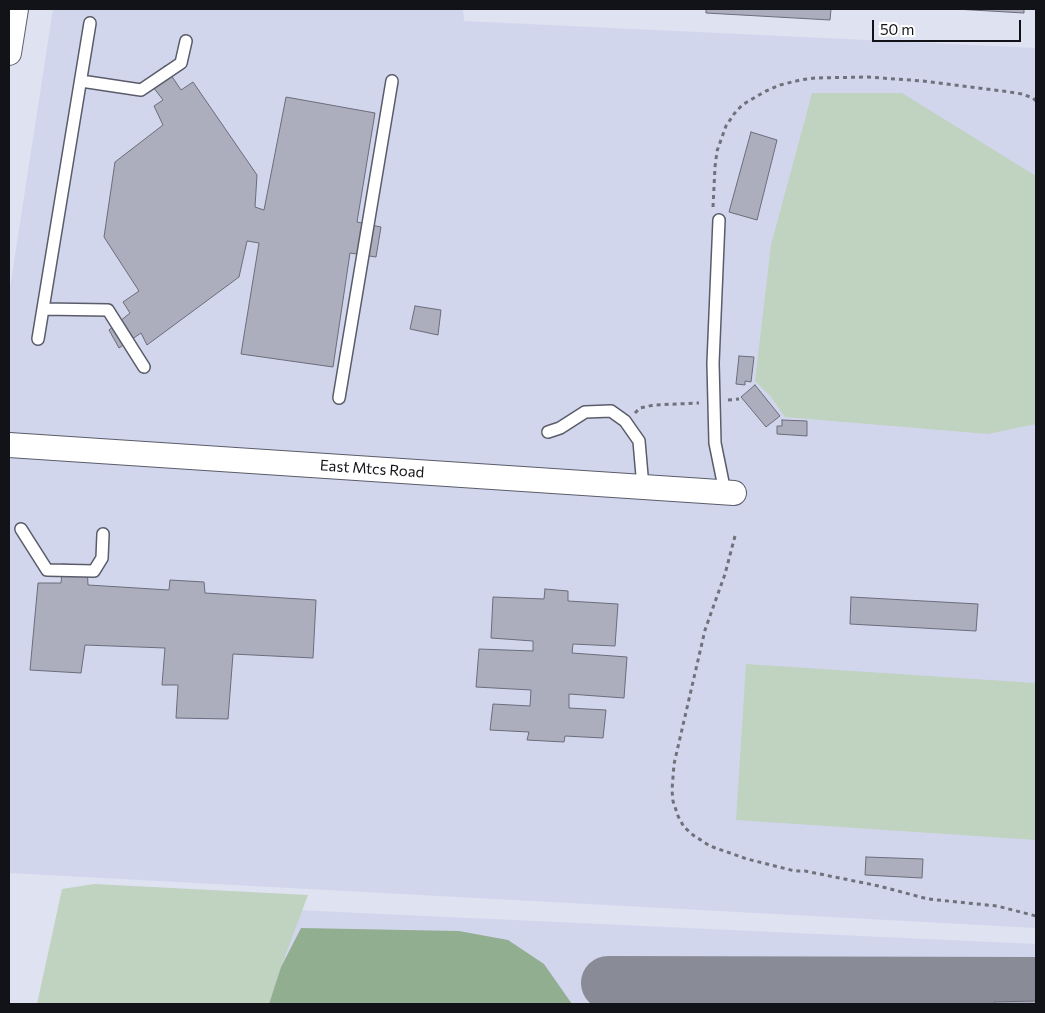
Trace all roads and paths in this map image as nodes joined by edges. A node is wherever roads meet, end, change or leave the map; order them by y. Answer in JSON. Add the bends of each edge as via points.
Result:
{"nodes":[{"id":1,"x":16,"y":9,"type":"edge"},
{"id":2,"x":90,"y":23,"type":"dead end"},
{"id":3,"x":186,"y":41,"type":"dead end"},
{"id":4,"x":9,"y":53,"type":"edge"},
{"id":5,"x":81,"y":81,"type":"junction"},
{"id":6,"x":392,"y":81,"type":"dead end"},
{"id":7,"x":1036,"y":101,"type":"edge"},
{"id":8,"x":719,"y":220,"type":"joint"},
{"id":9,"x":44,"y":309,"type":"junction"},
{"id":10,"x":38,"y":339,"type":"dead end"},
{"id":11,"x":144,"y":367,"type":"dead end"},
{"id":12,"x":339,"y":398,"type":"dead end"},
{"id":13,"x":739,"y":399,"type":"dead end"},
{"id":14,"x":714,"y":402,"type":"junction"},
{"id":15,"x":626,"y":421,"type":"junction"},
{"id":16,"x":548,"y":432,"type":"dead end"},
{"id":17,"x":9,"y":445,"type":"edge"},
{"id":18,"x":643,"y":487,"type":"junction"},
{"id":19,"x":729,"y":493,"type":"joint"},
{"id":20,"x":21,"y":529,"type":"dead end"},
{"id":21,"x":103,"y":534,"type":"dead end"},
{"id":22,"x":734,"y":536,"type":"dead end"},
{"id":23,"x":1036,"y":916,"type":"edge"}],
"edges":[{"from":1,"to":4,"type":"street"},
{"from":2,"to":5,"type":"lane"},
{"from":3,"to":5,"type":"lane","via":[[181,64],[141,90]]},
{"from":5,"to":9,"type":"lane"},
{"from":6,"to":12,"type":"lane"},
{"from":7,"to":8,"type":"path","via":[[1022,94],[1003,91],[868,77],[800,80],[766,91],[742,105],[726,126],[717,151],[714,183],[713,208]]},
{"from":8,"to":14,"type":"lane"},
{"from":9,"to":10,"type":"lane"},
{"from":9,"to":11,"type":"lane","via":[[108,310]]},
{"from":13,"to":14,"type":"path"},
{"from":14,"to":15,"type":"path","via":[[640,408]]},
{"from":14,"to":19,"type":"lane","via":[[715,443]]},
{"from":15,"to":16,"type":"lane","via":[[611,410],[585,412]]},
{"from":15,"to":18,"type":"lane","via":[[639,441]]},
{"from":17,"to":18,"type":"street","name":"East Mtcs Road"},
{"from":18,"to":19,"type":"street","name":"East Mtcs Road"},
{"from":20,"to":21,"type":"lane","via":[[47,570],[94,571],[102,558]]},
{"from":22,"to":23,"type":"path","via":[[725,574],[705,630],[674,764],[673,801],[684,827],[710,846],[747,859],[928,899],[997,906]]}]}
